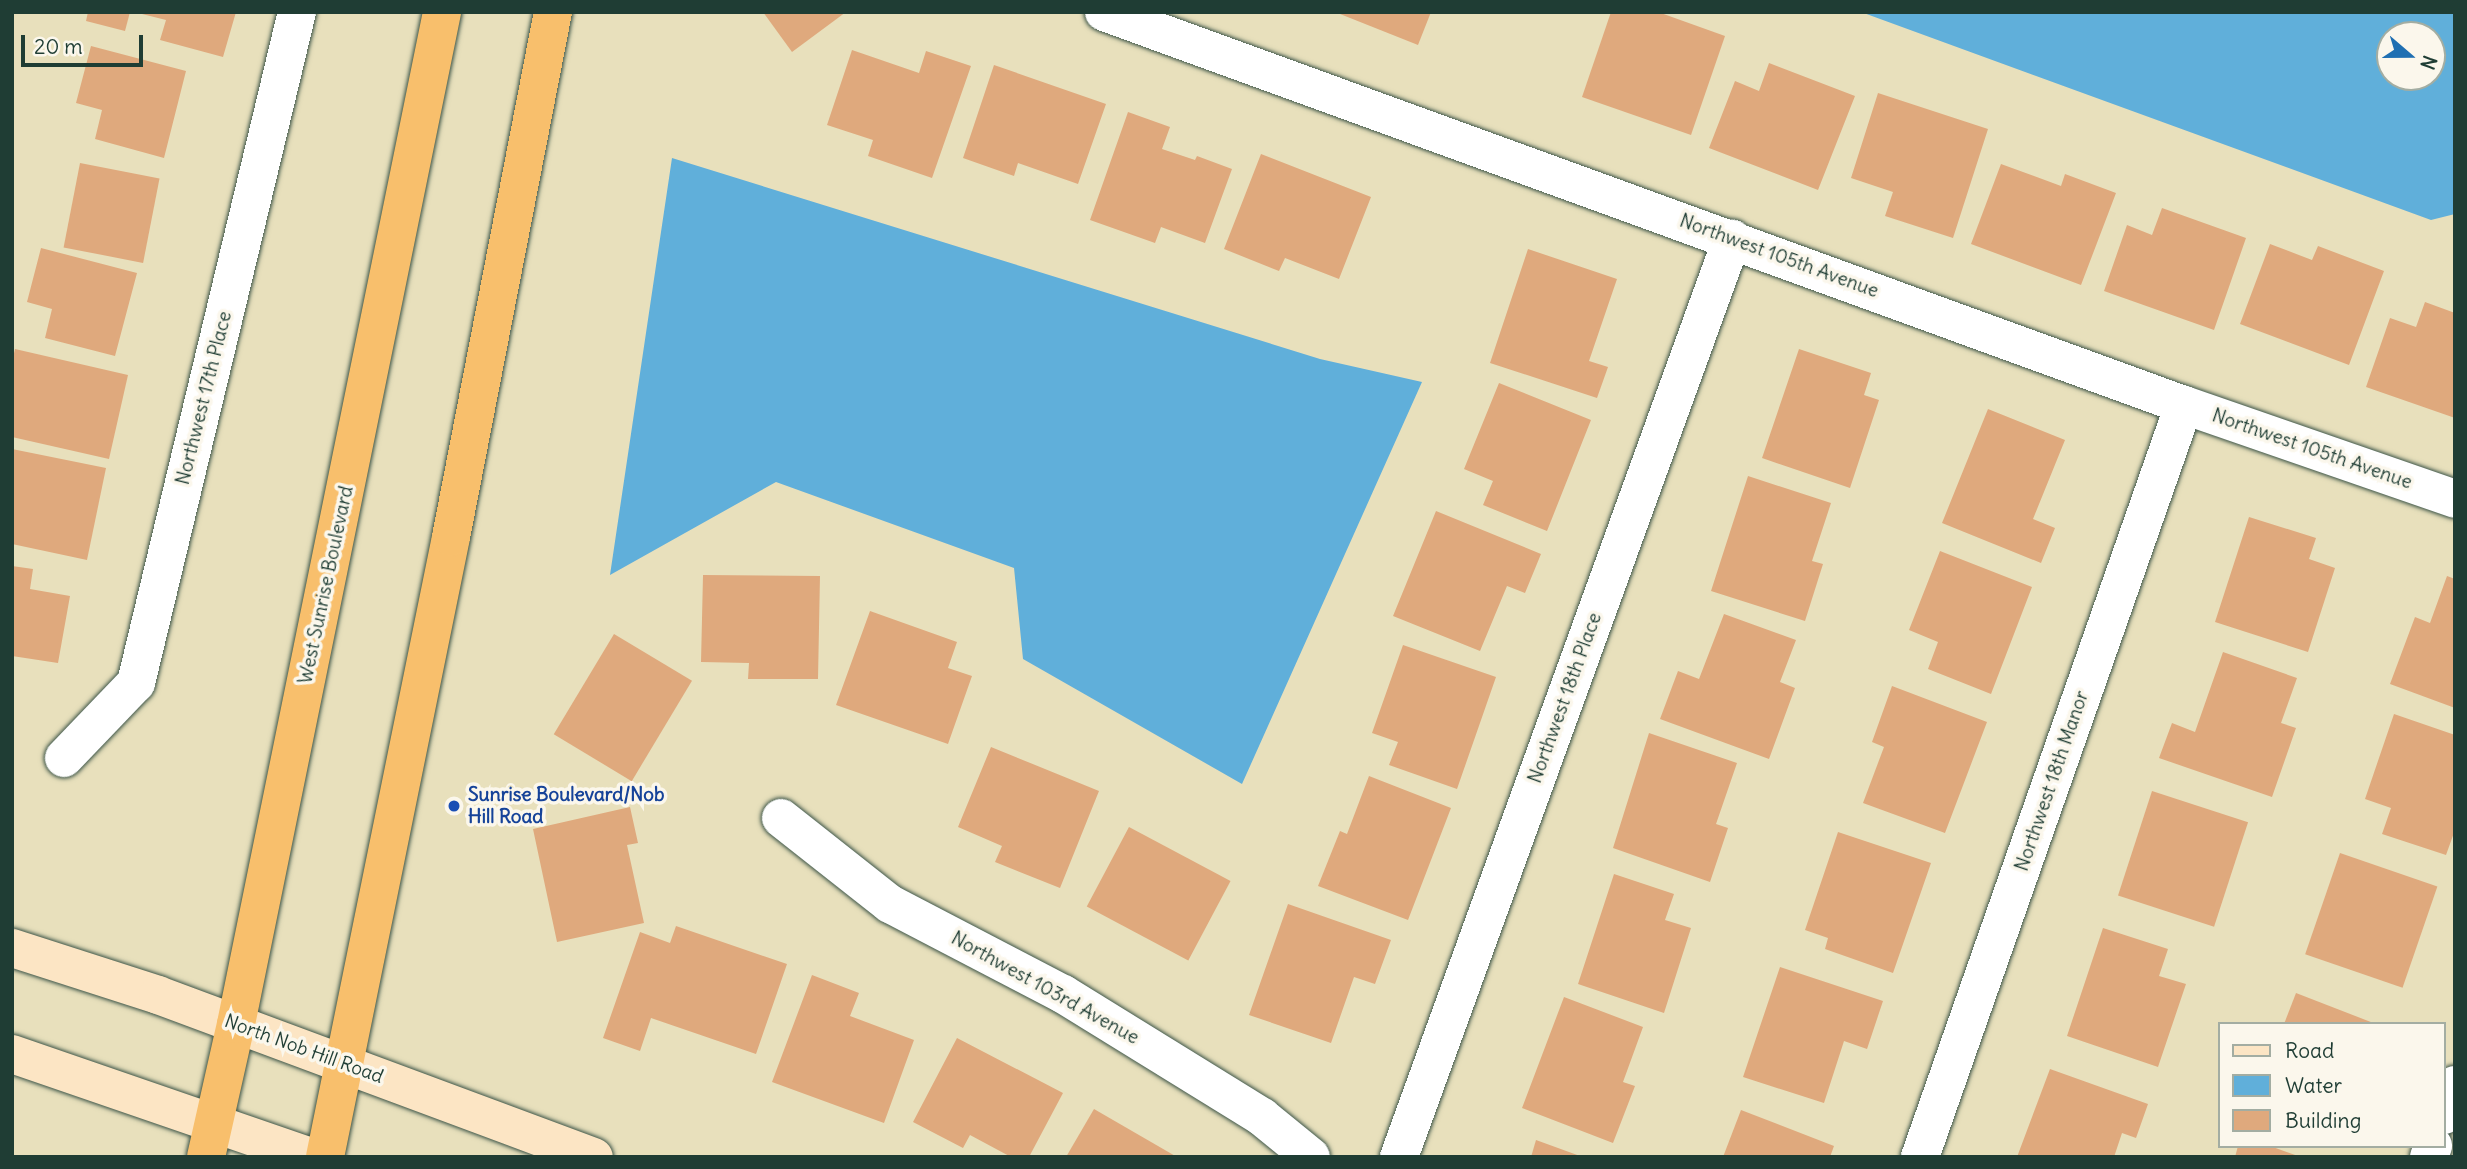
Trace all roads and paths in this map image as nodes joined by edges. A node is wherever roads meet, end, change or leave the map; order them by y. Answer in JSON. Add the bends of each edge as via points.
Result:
{"nodes":[{"id":1,"x":297,"y":12,"type":"edge"},
{"id":2,"x":442,"y":12,"type":"edge"},
{"id":3,"x":553,"y":12,"type":"edge"},
{"id":4,"x":1104,"y":12,"type":"edge"},
{"id":5,"x":1731,"y":239,"type":"junction"},
{"id":6,"x":2184,"y":405,"type":"junction"},
{"id":7,"x":2455,"y":499,"type":"edge"},
{"id":8,"x":64,"y":758,"type":"dead end"},
{"id":9,"x":781,"y":818,"type":"dead end"},
{"id":10,"x":12,"y":948,"type":"edge"},
{"id":11,"x":236,"y":1024,"type":"junction"},
{"id":12,"x":12,"y":1054,"type":"edge"},
{"id":13,"x":344,"y":1064,"type":"junction"},
{"id":14,"x":2455,"y":1085,"type":"edge"},
{"id":15,"x":2446,"y":1110,"type":"edge"},
{"id":16,"x":209,"y":1140,"type":"edge"},
{"id":17,"x":311,"y":1157,"type":"edge"},
{"id":18,"x":325,"y":1157,"type":"edge"},
{"id":19,"x":594,"y":1157,"type":"edge"},
{"id":20,"x":1311,"y":1157,"type":"edge"},
{"id":21,"x":1399,"y":1157,"type":"edge"},
{"id":22,"x":1920,"y":1157,"type":"edge"}],
"edges":[{"from":1,"to":8,"type":"street","name":"Northwest 17th Place","via":[[136,683]]},
{"from":2,"to":11,"type":"highway","name":"West Sunrise Boulevard"},
{"from":3,"to":13,"type":"highway"},
{"from":4,"to":5,"type":"street","name":"Northwest 105th Avenue"},
{"from":5,"to":6,"type":"street","name":"Northwest 105th Avenue"},
{"from":5,"to":21,"type":"street","name":"Northwest 18th Place"},
{"from":6,"to":7,"type":"street","name":"Northwest 105th Avenue"},
{"from":6,"to":22,"type":"street","name":"Northwest 18th Manor"},
{"from":9,"to":20,"type":"street","name":"Northwest 103rd Avenue","via":[[890,904],[1063,994],[1262,1117]]},
{"from":10,"to":11,"type":"main road","name":"North Nob Hill Road"},
{"from":11,"to":13,"type":"main road","name":"North Nob Hill Road"},
{"from":11,"to":16,"type":"highway","name":"West Sunrise Boulevard"},
{"from":12,"to":16,"type":"main road"},
{"from":13,"to":18,"type":"highway"},
{"from":13,"to":19,"type":"main road","name":"North Nob Hill Road"},
{"from":14,"to":15,"type":"street"},
{"from":16,"to":17,"type":"main road"}]}
